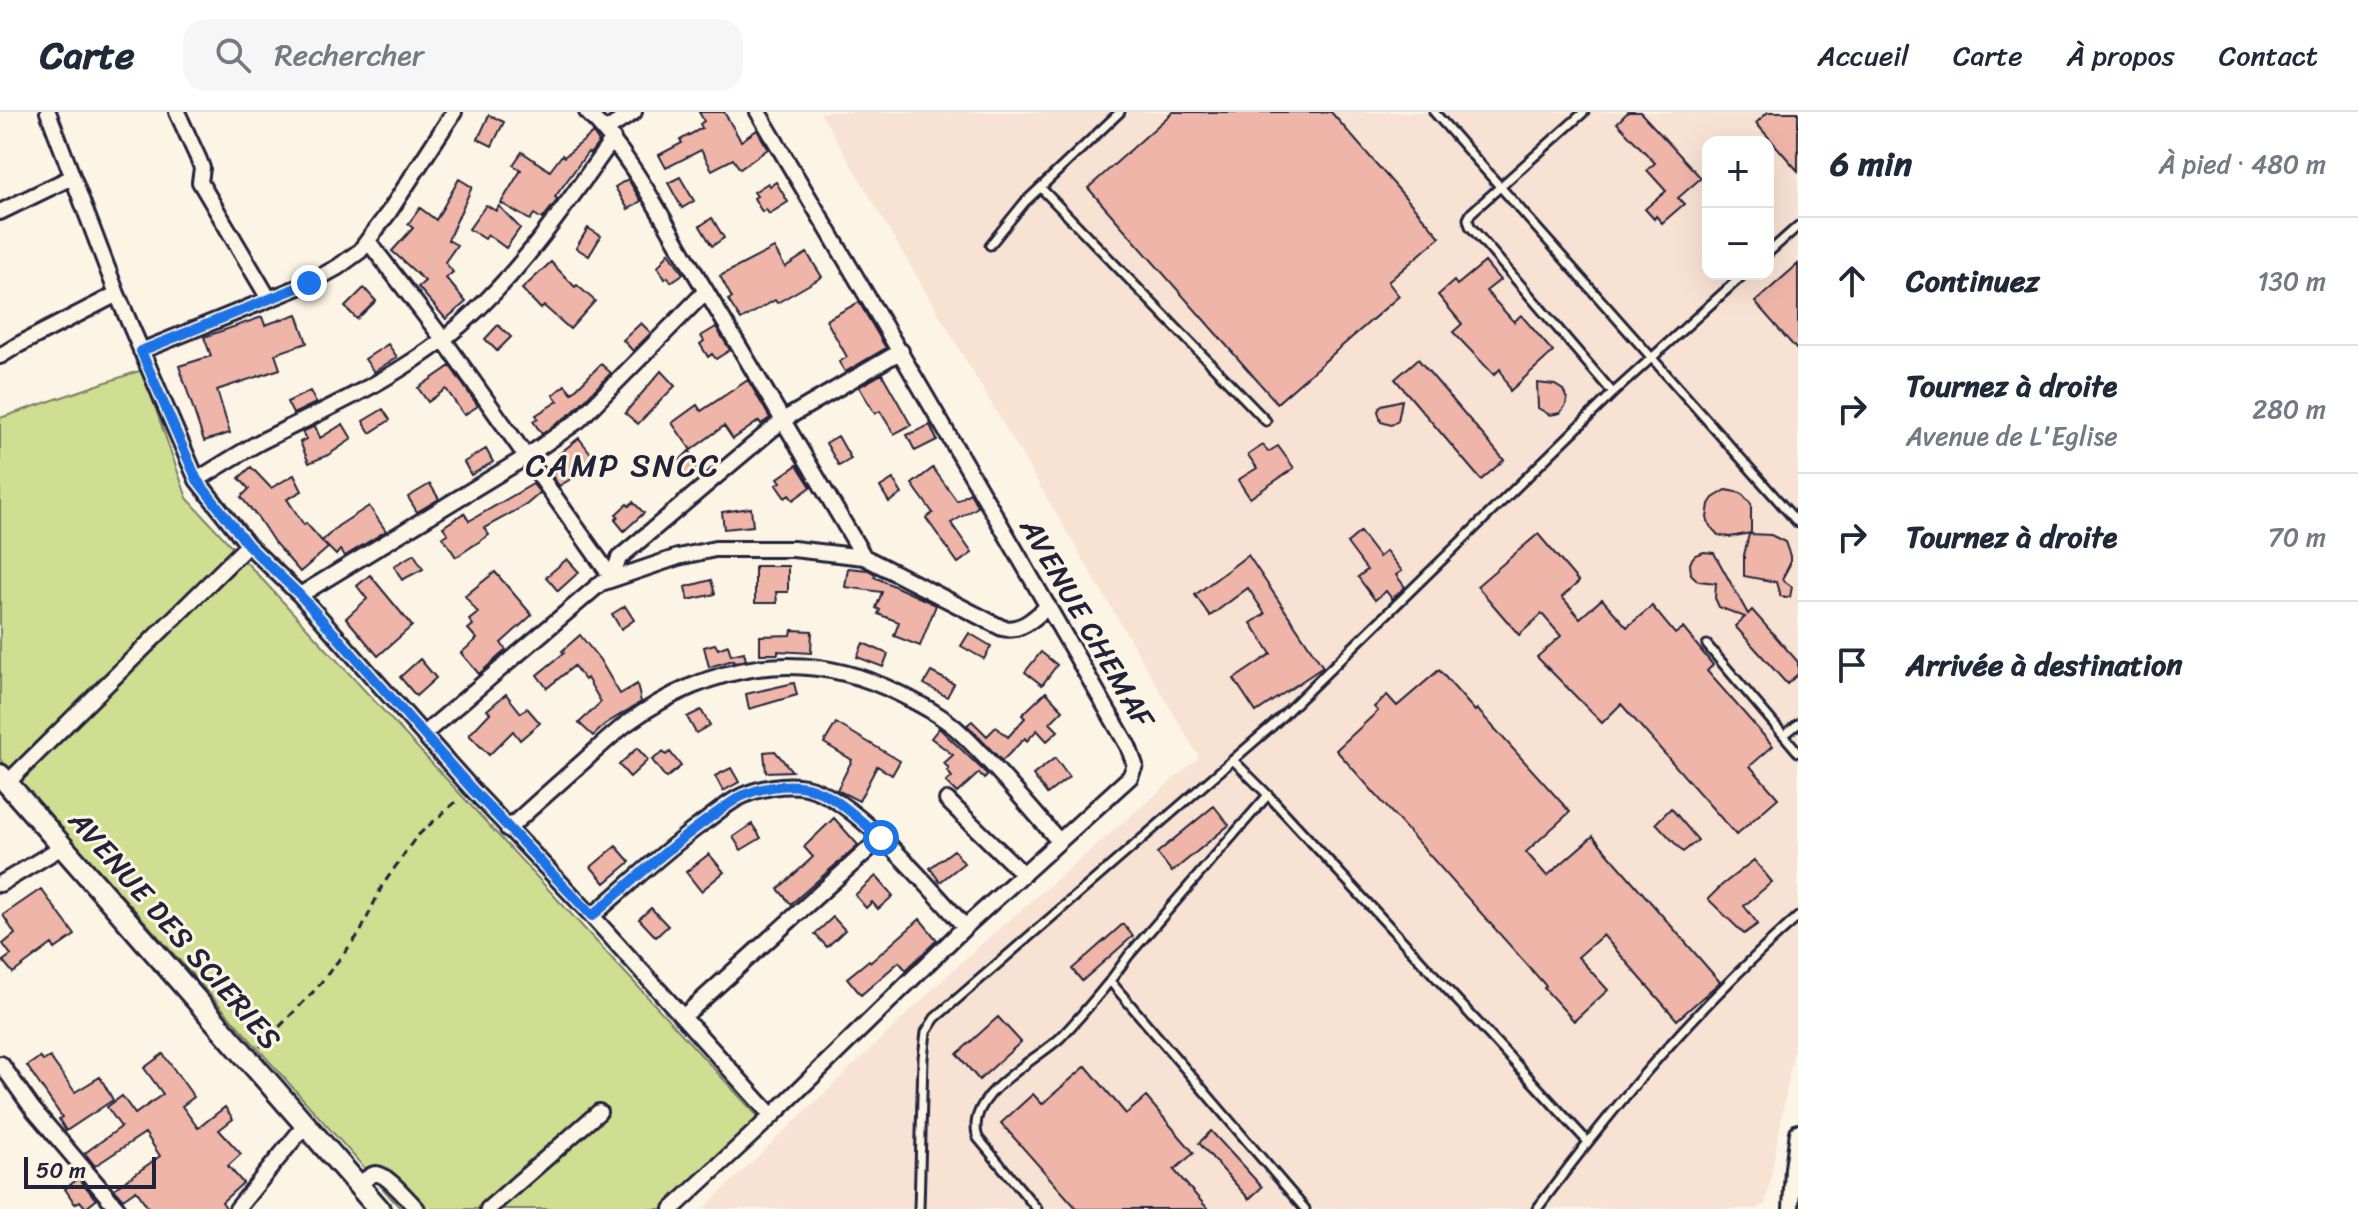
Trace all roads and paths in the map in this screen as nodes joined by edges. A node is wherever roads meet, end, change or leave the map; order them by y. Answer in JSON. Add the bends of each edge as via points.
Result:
{"nodes":[{"id":1,"x":48,"y":112,"type":"edge"},
{"id":2,"x":177,"y":112,"type":"edge"},
{"id":3,"x":454,"y":112,"type":"edge"},
{"id":4,"x":587,"y":112,"type":"edge"},
{"id":5,"x":634,"y":112,"type":"edge"},
{"id":6,"x":758,"y":112,"type":"edge"},
{"id":7,"x":1120,"y":112,"type":"edge"},
{"id":8,"x":1434,"y":112,"type":"edge"},
{"id":9,"x":1584,"y":112,"type":"edge"},
{"id":10,"x":609,"y":135,"type":"junction"},
{"id":11,"x":72,"y":177,"type":"junction"},
{"id":12,"x":1500,"y":187,"type":"junction"},
{"id":13,"x":1041,"y":188,"type":"junction"},
{"id":14,"x":0,"y":212,"type":"edge"},
{"id":15,"x":1798,"y":226,"type":"edge"},
{"id":16,"x":368,"y":241,"type":"junction"},
{"id":17,"x":990,"y":245,"type":"dead end"},
{"id":18,"x":1774,"y":248,"type":"edge"},
{"id":19,"x":1737,"y":280,"type":"edge"},
{"id":20,"x":706,"y":291,"type":"junction"},
{"id":21,"x":117,"y":294,"type":"junction"},
{"id":22,"x":269,"y":299,"type":"junction"},
{"id":23,"x":443,"y":339,"type":"junction"},
{"id":24,"x":141,"y":351,"type":"junction"},
{"id":25,"x":901,"y":351,"type":"junction"},
{"id":26,"x":0,"y":356,"type":"edge"},
{"id":27,"x":1650,"y":358,"type":"junction"},
{"id":28,"x":1613,"y":393,"type":"junction"},
{"id":29,"x":783,"y":420,"type":"junction"},
{"id":30,"x":1266,"y":421,"type":"dead end"},
{"id":31,"x":526,"y":457,"type":"junction"},
{"id":32,"x":197,"y":480,"type":"junction"},
{"id":33,"x":1798,"y":523,"type":"edge"},
{"id":34,"x":248,"y":545,"type":"junction"},
{"id":35,"x":864,"y":557,"type":"junction"},
{"id":36,"x":612,"y":578,"type":"junction"},
{"id":37,"x":300,"y":595,"type":"junction"},
{"id":38,"x":1048,"y":606,"type":"junction"},
{"id":39,"x":1707,"y":645,"type":"dead end"},
{"id":40,"x":1798,"y":724,"type":"edge"},
{"id":41,"x":424,"y":734,"type":"junction"},
{"id":42,"x":1784,"y":735,"type":"junction"},
{"id":43,"x":1798,"y":752,"type":"edge"},
{"id":44,"x":1234,"y":761,"type":"junction"},
{"id":45,"x":3,"y":779,"type":"edge"},
{"id":46,"x":471,"y":788,"type":"junction"},
{"id":47,"x":1268,"y":795,"type":"junction"},
{"id":48,"x":947,"y":800,"type":"dead end"},
{"id":49,"x":508,"y":829,"type":"junction"},
{"id":50,"x":881,"y":838,"type":"junction"},
{"id":51,"x":1059,"y":841,"type":"junction"},
{"id":52,"x":62,"y":847,"type":"junction"},
{"id":53,"x":1023,"y":874,"type":"junction"},
{"id":54,"x":0,"y":884,"type":"edge"},
{"id":55,"x":592,"y":916,"type":"junction"},
{"id":56,"x":1798,"y":917,"type":"edge"},
{"id":57,"x":965,"y":927,"type":"junction"},
{"id":58,"x":1110,"y":981,"type":"junction"},
{"id":59,"x":684,"y":1016,"type":"junction"},
{"id":60,"x":249,"y":1059,"type":"junction"},
{"id":61,"x":1,"y":1064,"type":"edge"},
{"id":62,"x":599,"y":1112,"type":"dead end"},
{"id":63,"x":772,"y":1116,"type":"junction"},
{"id":64,"x":306,"y":1124,"type":"junction"},
{"id":65,"x":1798,"y":1132,"type":"edge"},
{"id":66,"x":1587,"y":1141,"type":"junction"},
{"id":67,"x":359,"y":1185,"type":"junction"},
{"id":68,"x":118,"y":1209,"type":"edge"},
{"id":69,"x":237,"y":1209,"type":"edge"},
{"id":70,"x":379,"y":1209,"type":"edge"},
{"id":71,"x":417,"y":1209,"type":"edge"},
{"id":72,"x":488,"y":1209,"type":"edge"},
{"id":73,"x":672,"y":1209,"type":"edge"},
{"id":74,"x":919,"y":1209,"type":"edge"},
{"id":75,"x":1037,"y":1209,"type":"edge"},
{"id":76,"x":1305,"y":1209,"type":"edge"},
{"id":77,"x":1537,"y":1209,"type":"edge"},
{"id":78,"x":1791,"y":1209,"type":"edge"}],
"edges":[{"from":1,"to":11,"type":"street"},
{"from":2,"to":22,"type":"street","via":[[202,168],[200,182]]},
{"from":3,"to":16,"type":"street"},
{"from":4,"to":10,"type":"street"},
{"from":5,"to":10,"type":"street"},
{"from":6,"to":25,"type":"street","name":"AVENUE CHEMAF"},
{"from":7,"to":13,"type":"lane"},
{"from":8,"to":12,"type":"lane"},
{"from":9,"to":12,"type":"lane"},
{"from":10,"to":20,"type":"street"},
{"from":10,"to":23,"type":"street","via":[[528,257]]},
{"from":11,"to":14,"type":"street"},
{"from":11,"to":21,"type":"street"},
{"from":12,"to":27,"type":"lane"},
{"from":12,"to":28,"type":"lane","via":[[1471,213],[1470,226]]},
{"from":13,"to":17,"type":"lane"},
{"from":13,"to":30,"type":"lane"},
{"from":15,"to":18,"type":"lane"},
{"from":16,"to":22,"type":"street","via":[[338,267]]},
{"from":16,"to":23,"type":"street"},
{"from":19,"to":27,"type":"lane"},
{"from":20,"to":29,"type":"street"},
{"from":20,"to":31,"type":"street","via":[[579,420]]},
{"from":21,"to":24,"type":"street"},
{"from":21,"to":26,"type":"street"},
{"from":22,"to":24,"type":"street"},
{"from":23,"to":31,"type":"street"},
{"from":23,"to":32,"type":"street","via":[[411,363]]},
{"from":24,"to":32,"type":"street"},
{"from":25,"to":29,"type":"street"},
{"from":25,"to":38,"type":"street","name":"AVENUE CHEMAF"},
{"from":27,"to":28,"type":"lane"},
{"from":27,"to":33,"type":"lane"},
{"from":28,"to":44,"type":"lane"},
{"from":29,"to":35,"type":"street"},
{"from":29,"to":36,"type":"street","via":[[619,558]]},
{"from":31,"to":36,"type":"street"},
{"from":31,"to":37,"type":"street"},
{"from":32,"to":34,"type":"street"},
{"from":34,"to":37,"type":"street"},
{"from":34,"to":45,"type":"street"},
{"from":35,"to":36,"type":"street","via":[[793,549],[715,549]]},
{"from":35,"to":38,"type":"street","via":[[1009,630]]},
{"from":36,"to":41,"type":"street","via":[[590,591]]},
{"from":37,"to":41,"type":"street"},
{"from":38,"to":51,"type":"street","name":"AVENUE CHEMAF","via":[[1135,765],[1130,777]]},
{"from":39,"to":42,"type":"lane"},
{"from":40,"to":42,"type":"lane"},
{"from":41,"to":46,"type":"street"},
{"from":42,"to":43,"type":"lane"},
{"from":44,"to":47,"type":"lane"},
{"from":44,"to":74,"type":"lane","via":[[935,1018],[926,1032],[923,1058]]},
{"from":45,"to":52,"type":"street","name":"AVENUE DES SCIERIES"},
{"from":46,"to":49,"type":"street"},
{"from":46,"to":60,"type":"path","via":[[416,837],[382,886],[360,933]]},
{"from":47,"to":58,"type":"lane"},
{"from":47,"to":66,"type":"lane"},
{"from":48,"to":53,"type":"street"},
{"from":49,"to":51,"type":"street","via":[[654,706],[729,674],[799,665],[863,677],[928,707],[961,733]]},
{"from":49,"to":55,"type":"street"},
{"from":50,"to":55,"type":"street","via":[[819,792],[786,786],[754,791],[683,838]]},
{"from":50,"to":57,"type":"street"},
{"from":50,"to":59,"type":"street"},
{"from":51,"to":53,"type":"street","name":"AVENUE CHEMAF"},
{"from":52,"to":54,"type":"street"},
{"from":52,"to":60,"type":"street","name":"AVENUE DES SCIERIES"},
{"from":53,"to":57,"type":"street","name":"AVENUE CHEMAF"},
{"from":55,"to":59,"type":"street"},
{"from":56,"to":66,"type":"lane","via":[[1682,1029]]},
{"from":57,"to":63,"type":"street","name":"AVENUE CHEMAF"},
{"from":58,"to":75,"type":"lane","via":[[1059,1038],[984,1102],[976,1116],[978,1138]]},
{"from":58,"to":76,"type":"lane"},
{"from":59,"to":63,"type":"street"},
{"from":60,"to":64,"type":"street","name":"AVENUE DES SCIERIES"},
{"from":61,"to":68,"type":"street"},
{"from":62,"to":72,"type":"street"},
{"from":63,"to":73,"type":"street","name":"AVENUE CHEMAF"},
{"from":64,"to":67,"type":"street","name":"AVENUE DES SCIERIES"},
{"from":64,"to":69,"type":"street"},
{"from":65,"to":78,"type":"street"},
{"from":66,"to":77,"type":"lane"},
{"from":67,"to":70,"type":"street","name":"AVENUE DES SCIERIES"},
{"from":67,"to":71,"type":"street","via":[[379,1174]]}]}
